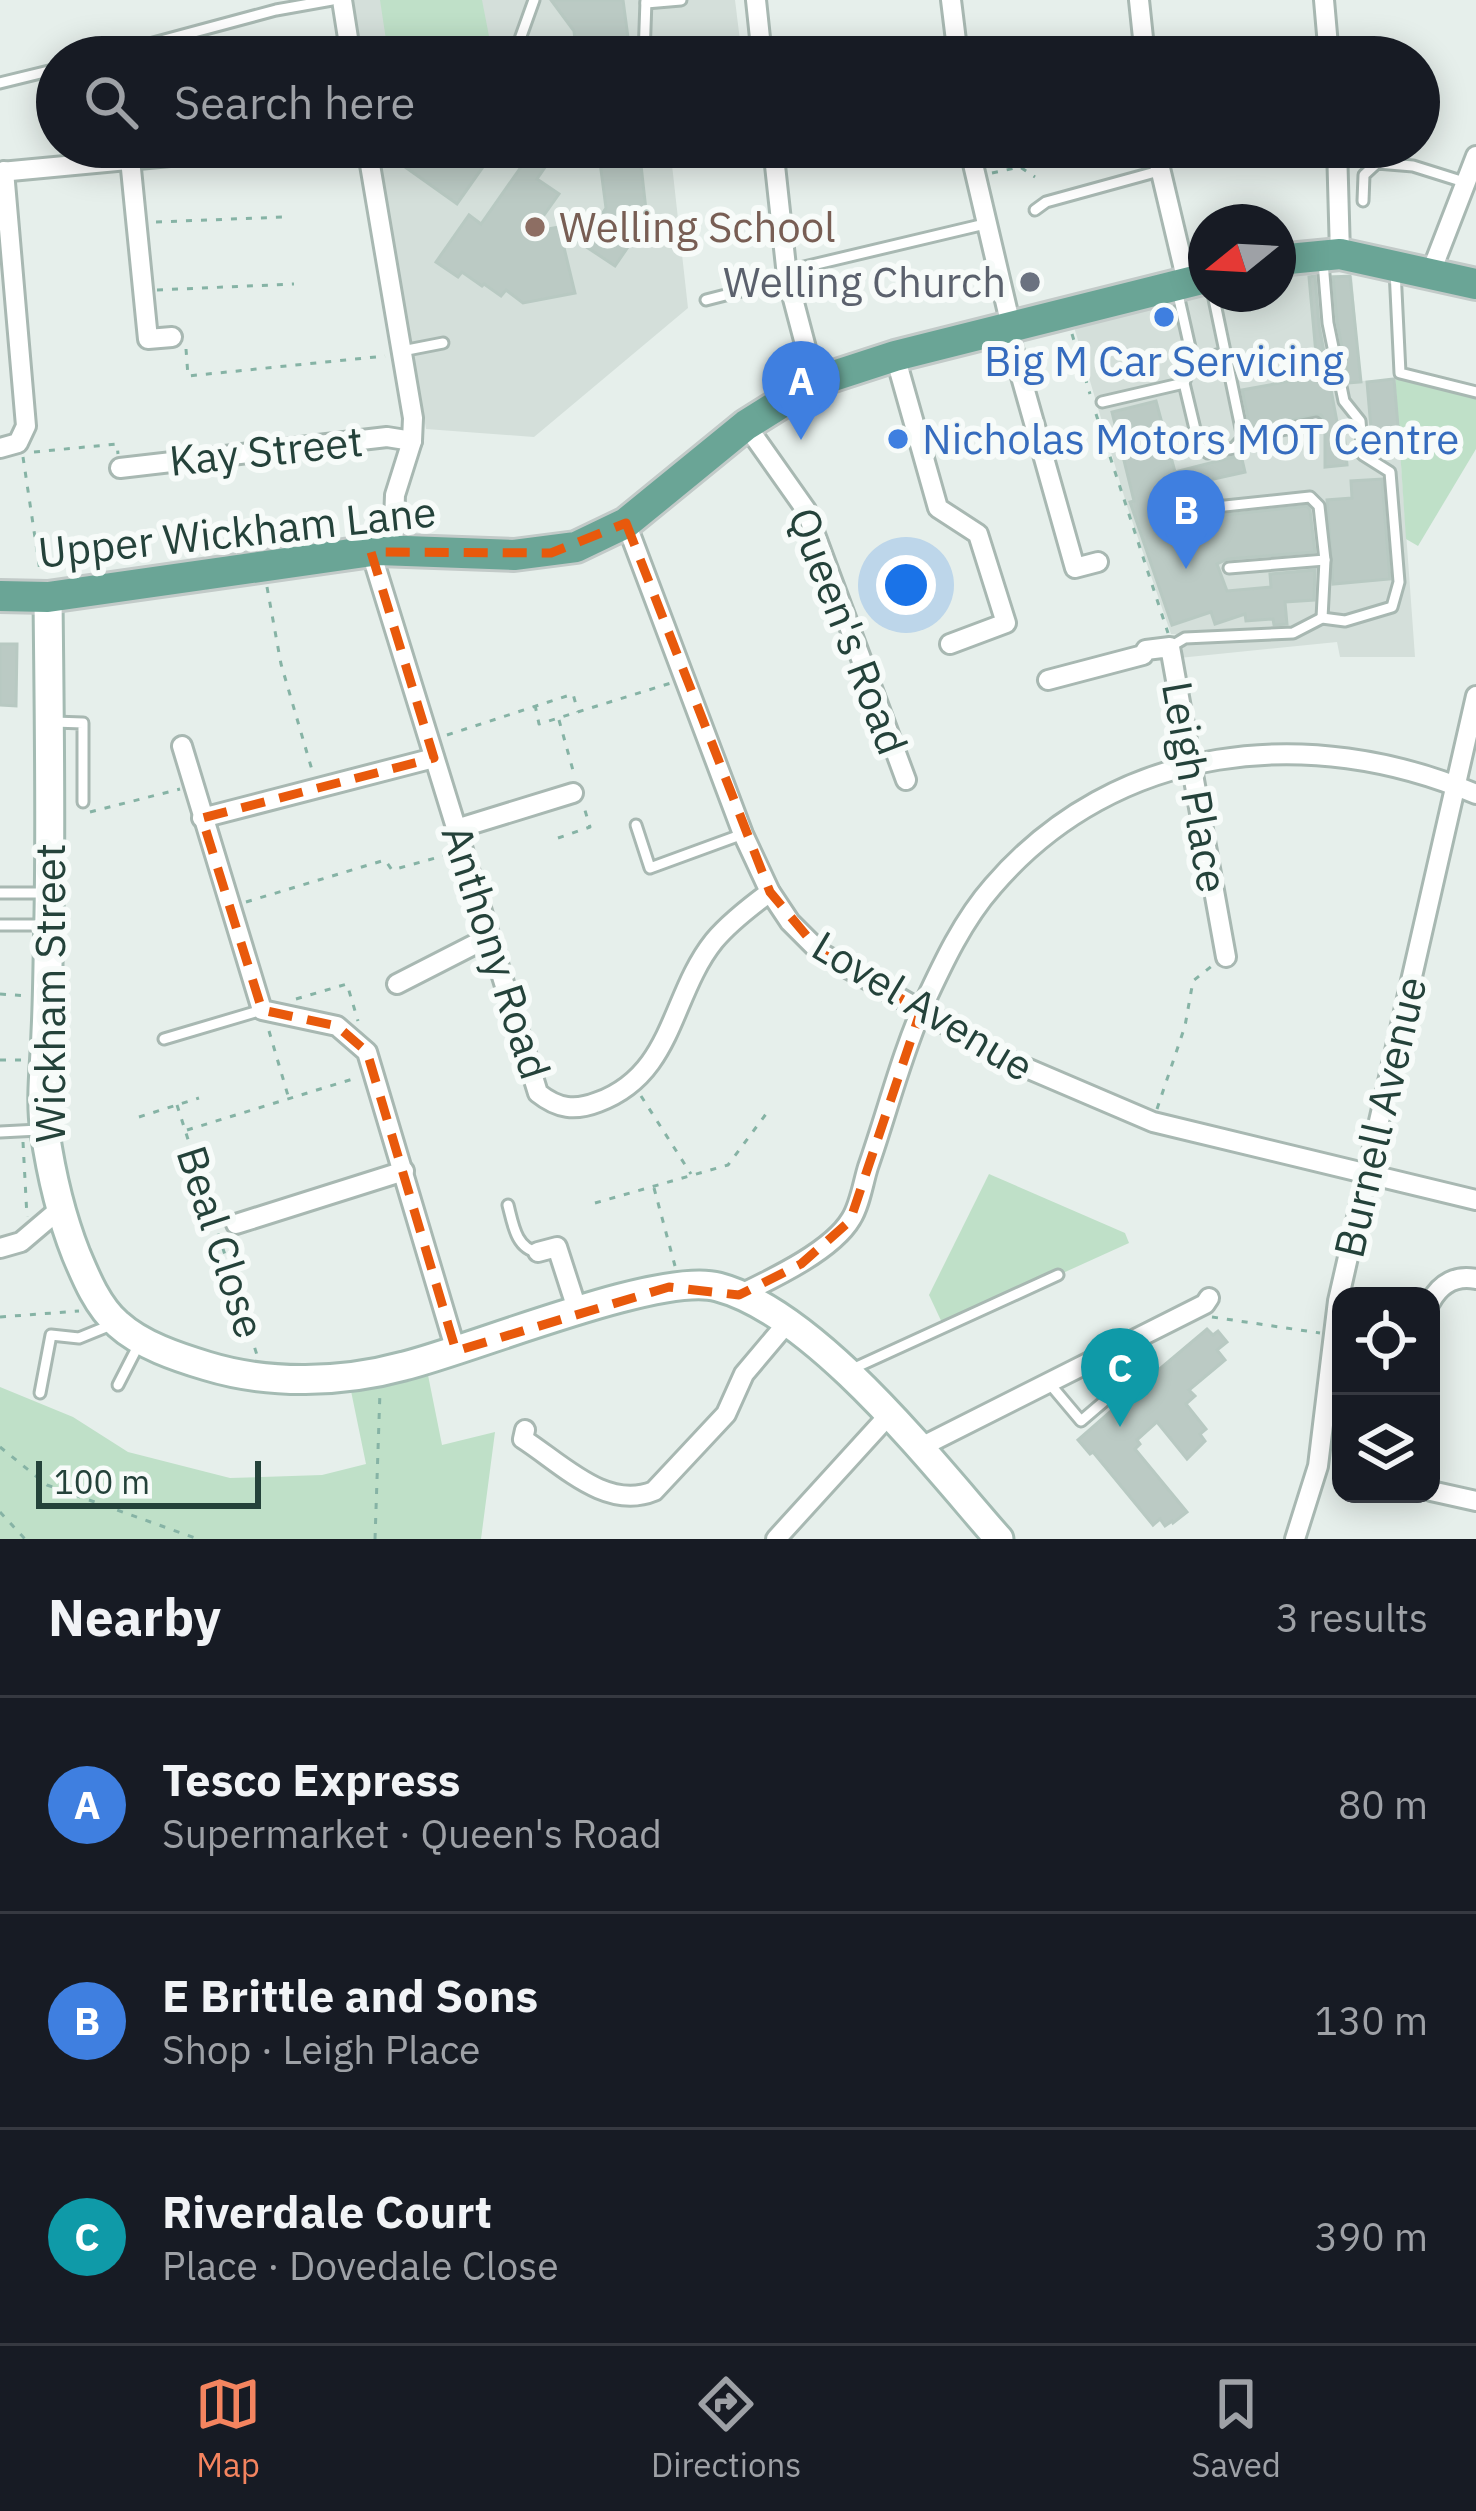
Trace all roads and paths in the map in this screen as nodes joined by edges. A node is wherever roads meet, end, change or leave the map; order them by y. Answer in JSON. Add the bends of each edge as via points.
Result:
{"nodes":[{"id":1,"x":332,"y":0,"type":"edge"},
{"id":2,"x":341,"y":0,"type":"edge"},
{"id":3,"x":534,"y":0,"type":"edge"},
{"id":4,"x":681,"y":0,"type":"edge"},
{"id":5,"x":756,"y":0,"type":"edge"},
{"id":6,"x":951,"y":0,"type":"edge"},
{"id":7,"x":1139,"y":0,"type":"edge"},
{"id":8,"x":1324,"y":0,"type":"edge"},
{"id":9,"x":646,"y":2,"type":"edge"},
{"id":10,"x":179,"y":36,"type":"edge"},
{"id":11,"x":347,"y":36,"type":"edge"},
{"id":12,"x":521,"y":36,"type":"edge"},
{"id":13,"x":645,"y":36,"type":"edge"},
{"id":14,"x":760,"y":36,"type":"edge"},
{"id":15,"x":955,"y":36,"type":"edge"},
{"id":16,"x":1143,"y":36,"type":"edge"},
{"id":17,"x":1327,"y":36,"type":"edge"},
{"id":18,"x":36,"y":74,"type":"edge"},
{"id":19,"x":0,"y":83,"type":"edge"},
{"id":20,"x":1476,"y":156,"type":"edge"},
{"id":21,"x":37,"y":168,"type":"edge"},
{"id":22,"x":131,"y":168,"type":"edge"},
{"id":23,"x":371,"y":168,"type":"edge"},
{"id":24,"x":775,"y":168,"type":"edge"},
{"id":25,"x":972,"y":168,"type":"edge"},
{"id":26,"x":1015,"y":168,"type":"edge"},
{"id":27,"x":1022,"y":168,"type":"edge"},
{"id":28,"x":1158,"y":168,"type":"edge"},
{"id":29,"x":1336,"y":168,"type":"edge"},
{"id":30,"x":1372,"y":168,"type":"edge"},
{"id":31,"x":1418,"y":168,"type":"edge"},
{"id":32,"x":2,"y":171,"type":"edge"},
{"id":33,"x":1159,"y":171,"type":"junction"},
{"id":34,"x":974,"y":177,"type":"junction"},
{"id":35,"x":1035,"y":177,"type":"dead end"},
{"id":36,"x":1468,"y":188,"type":"edge"},
{"id":37,"x":1363,"y":201,"type":"dead end"},
{"id":38,"x":1035,"y":210,"type":"dead end"},
{"id":39,"x":284,"y":217,"type":"dead end"},
{"id":40,"x":136,"y":224,"type":"junction"},
{"id":41,"x":985,"y":224,"type":"junction"},
{"id":42,"x":1331,"y":254,"type":"junction"},
{"id":43,"x":1296,"y":258,"type":"edge"},
{"id":44,"x":1188,"y":262,"type":"edge"},
{"id":45,"x":1395,"y":264,"type":"junction"},
{"id":46,"x":1431,"y":272,"type":"junction"},
{"id":47,"x":788,"y":275,"type":"junction"},
{"id":48,"x":294,"y":284,"type":"dead end"},
{"id":49,"x":1476,"y":284,"type":"edge"},
{"id":50,"x":1188,"y":286,"type":"edge"},
{"id":51,"x":144,"y":292,"type":"junction"},
{"id":52,"x":706,"y":300,"type":"dead end"},
{"id":53,"x":1194,"y":312,"type":"edge"},
{"id":54,"x":1207,"y":312,"type":"edge"},
{"id":55,"x":1065,"y":313,"type":"junction"},
{"id":56,"x":9,"y":322,"type":"edge"},
{"id":57,"x":1009,"y":327,"type":"junction"},
{"id":58,"x":172,"y":337,"type":"joint"},
{"id":59,"x":443,"y":343,"type":"dead end"},
{"id":60,"x":402,"y":352,"type":"junction"},
{"id":61,"x":1225,"y":353,"type":"junction"},
{"id":62,"x":895,"y":356,"type":"junction"},
{"id":63,"x":1193,"y":361,"type":"junction"},
{"id":64,"x":815,"y":382,"type":"junction"},
{"id":65,"x":1184,"y":383,"type":"junction"},
{"id":66,"x":1476,"y":392,"type":"edge"},
{"id":67,"x":1102,"y":402,"type":"dead end"},
{"id":68,"x":1316,"y":423,"type":"dead end"},
{"id":69,"x":746,"y":425,"type":"junction"},
{"id":70,"x":1243,"y":438,"type":"junction"},
{"id":71,"x":412,"y":441,"type":"junction"},
{"id":72,"x":0,"y":448,"type":"edge"},
{"id":73,"x":120,"y":467,"type":"joint"},
{"id":74,"x":1206,"y":508,"type":"dead end"},
{"id":75,"x":626,"y":523,"type":"junction"},
{"id":76,"x":382,"y":550,"type":"junction"},
{"id":77,"x":1324,"y":560,"type":"junction"},
{"id":78,"x":1098,"y":562,"type":"dead end"},
{"id":79,"x":263,"y":568,"type":"junction"},
{"id":80,"x":1229,"y":568,"type":"dead end"},
{"id":81,"x":0,"y":596,"type":"edge"},
{"id":82,"x":45,"y":597,"type":"junction"},
{"id":83,"x":1322,"y":618,"type":"junction"},
{"id":84,"x":950,"y":644,"type":"dead end"},
{"id":85,"x":1169,"y":647,"type":"junction"},
{"id":86,"x":685,"y":679,"type":"junction"},
{"id":87,"x":1048,"y":680,"type":"dead end"},
{"id":88,"x":1476,"y":696,"type":"edge"},
{"id":89,"x":535,"y":706,"type":"junction"},
{"id":90,"x":578,"y":712,"type":"junction"},
{"id":91,"x":49,"y":722,"type":"junction"},
{"id":92,"x":182,"y":746,"type":"dead end"},
{"id":93,"x":431,"y":749,"type":"junction"},
{"id":94,"x":1191,"y":765,"type":"junction"},
{"id":95,"x":906,"y":780,"type":"dead end"},
{"id":96,"x":193,"y":785,"type":"junction"},
{"id":97,"x":1454,"y":785,"type":"junction"},
{"id":98,"x":317,"y":788,"type":"junction"},
{"id":99,"x":573,"y":794,"type":"dead end"},
{"id":100,"x":1476,"y":794,"type":"edge"},
{"id":101,"x":83,"y":802,"type":"dead end"},
{"id":102,"x":93,"y":812,"type":"dead end"},
{"id":103,"x":202,"y":818,"type":"junction"},
{"id":104,"x":636,"y":825,"type":"dead end"},
{"id":105,"x":456,"y":829,"type":"junction"},
{"id":106,"x":743,"y":834,"type":"junction"},
{"id":107,"x":463,"y":851,"type":"junction"},
{"id":108,"x":770,"y":892,"type":"junction"},
{"id":109,"x":0,"y":893,"type":"edge"},
{"id":110,"x":49,"y":893,"type":"junction"},
{"id":111,"x":230,"y":908,"type":"junction"},
{"id":112,"x":0,"y":925,"type":"edge"},
{"id":113,"x":49,"y":925,"type":"junction"},
{"id":114,"x":489,"y":937,"type":"junction"},
{"id":115,"x":1226,"y":956,"type":"joint"},
{"id":116,"x":397,"y":984,"type":"dead end"},
{"id":117,"x":0,"y":994,"type":"edge"},
{"id":118,"x":48,"y":997,"type":"junction"},
{"id":119,"x":262,"y":1010,"type":"junction"},
{"id":120,"x":922,"y":1010,"type":"junction"},
{"id":121,"x":164,"y":1039,"type":"dead end"},
{"id":122,"x":375,"y":1072,"type":"junction"},
{"id":123,"x":631,"y":1084,"type":"junction"},
{"id":124,"x":199,"y":1098,"type":"dead end"},
{"id":125,"x":289,"y":1099,"type":"junction"},
{"id":126,"x":178,"y":1105,"type":"junction"},
{"id":127,"x":766,"y":1114,"type":"dead end"},
{"id":128,"x":140,"y":1118,"type":"dead end"},
{"id":129,"x":1153,"y":1122,"type":"junction"},
{"id":130,"x":33,"y":1131,"type":"junction"},
{"id":131,"x":185,"y":1131,"type":"junction"},
{"id":132,"x":0,"y":1132,"type":"edge"},
{"id":133,"x":404,"y":1171,"type":"junction"},
{"id":134,"x":692,"y":1175,"type":"junction"},
{"id":135,"x":1369,"y":1176,"type":"junction"},
{"id":136,"x":654,"y":1186,"type":"junction"},
{"id":137,"x":1476,"y":1200,"type":"edge"},
{"id":138,"x":596,"y":1203,"type":"dead end"},
{"id":139,"x":508,"y":1205,"type":"dead end"},
{"id":140,"x":62,"y":1208,"type":"junction"},
{"id":141,"x":236,"y":1224,"type":"dead end"},
{"id":142,"x":28,"y":1236,"type":"junction"},
{"id":143,"x":557,"y":1247,"type":"joint"},
{"id":144,"x":0,"y":1248,"type":"edge"},
{"id":145,"x":673,"y":1255,"type":"dead end"},
{"id":146,"x":1058,"y":1275,"type":"dead end"},
{"id":147,"x":1476,"y":1279,"type":"edge"},
{"id":148,"x":1345,"y":1287,"type":"edge"},
{"id":149,"x":1440,"y":1288,"type":"edge"},
{"id":150,"x":739,"y":1295,"type":"junction"},
{"id":151,"x":1207,"y":1301,"type":"joint"},
{"id":152,"x":578,"y":1312,"type":"junction"},
{"id":153,"x":110,"y":1316,"type":"junction"},
{"id":154,"x":0,"y":1317,"type":"edge"},
{"id":155,"x":787,"y":1323,"type":"junction"},
{"id":156,"x":1332,"y":1335,"type":"edge"},
{"id":157,"x":142,"y":1339,"type":"junction"},
{"id":158,"x":456,"y":1351,"type":"junction"},
{"id":159,"x":1332,"y":1351,"type":"edge"},
{"id":160,"x":380,"y":1372,"type":"junction"},
{"id":161,"x":844,"y":1372,"type":"junction"},
{"id":162,"x":264,"y":1378,"type":"junction"},
{"id":163,"x":1049,"y":1383,"type":"junction"},
{"id":164,"x":118,"y":1385,"type":"dead end"},
{"id":165,"x":1115,"y":1392,"type":"dead end"},
{"id":166,"x":40,"y":1394,"type":"dead end"},
{"id":167,"x":888,"y":1417,"type":"junction"},
{"id":168,"x":525,"y":1430,"type":"dead end"},
{"id":169,"x":0,"y":1447,"type":"edge"},
{"id":170,"x":919,"y":1448,"type":"junction"},
{"id":171,"x":1318,"y":1466,"type":"junction"},
{"id":172,"x":1332,"y":1469,"type":"edge"},
{"id":173,"x":1440,"y":1493,"type":"edge"},
{"id":174,"x":1476,"y":1502,"type":"edge"},
{"id":175,"x":0,"y":1513,"type":"edge"},
{"id":176,"x":25,"y":1539,"type":"edge"},
{"id":177,"x":198,"y":1539,"type":"edge"},
{"id":178,"x":375,"y":1539,"type":"edge"},
{"id":179,"x":776,"y":1539,"type":"edge"},
{"id":180,"x":999,"y":1539,"type":"edge"},
{"id":181,"x":1295,"y":1539,"type":"edge"}],
"edges":[{"from":1,"to":10,"type":"lane"},
{"from":2,"to":11,"type":"street"},
{"from":3,"to":12,"type":"lane"},
{"from":4,"to":9,"type":"lane"},
{"from":5,"to":14,"type":"street"},
{"from":6,"to":15,"type":"street"},
{"from":7,"to":16,"type":"street"},
{"from":8,"to":17,"type":"street"},
{"from":9,"to":13,"type":"lane"},
{"from":18,"to":19,"type":"lane"},
{"from":20,"to":36,"type":"street"},
{"from":21,"to":32,"type":"street"},
{"from":22,"to":40,"type":"street"},
{"from":23,"to":60,"type":"street"},
{"from":24,"to":47,"type":"street"},
{"from":25,"to":34,"type":"street"},
{"from":26,"to":34,"type":"path"},
{"from":27,"to":35,"type":"path"},
{"from":28,"to":33,"type":"street"},
{"from":29,"to":42,"type":"street"},
{"from":30,"to":37,"type":"lane"},
{"from":31,"to":36,"type":"lane"},
{"from":32,"to":56,"type":"street"},
{"from":33,"to":38,"type":"lane"},
{"from":33,"to":44,"type":"street"},
{"from":34,"to":41,"type":"street"},
{"from":36,"to":46,"type":"street"},
{"from":39,"to":40,"type":"path"},
{"from":40,"to":51,"type":"street"},
{"from":41,"to":47,"type":"lane"},
{"from":41,"to":57,"type":"street"},
{"from":42,"to":43,"type":"main road"},
{"from":42,"to":45,"type":"main road"},
{"from":42,"to":83,"type":"lane","via":[[1328,323],[1344,401],[1360,421],[1363,455],[1390,472],[1399,582],[1391,607],[1345,621]]},
{"from":45,"to":46,"type":"main road"},
{"from":45,"to":66,"type":"lane","via":[[1400,373]]},
{"from":46,"to":49,"type":"main road"},
{"from":47,"to":52,"type":"lane"},
{"from":47,"to":64,"type":"street"},
{"from":48,"to":51,"type":"path"},
{"from":50,"to":55,"type":"main road","name":"Upper Wickham Lane"},
{"from":51,"to":58,"type":"street","via":[[148,339]]},
{"from":53,"to":63,"type":"lane"},
{"from":54,"to":61,"type":"lane"},
{"from":55,"to":57,"type":"main road","name":"Upper Wickham Lane"},
{"from":55,"to":85,"type":"path"},
{"from":56,"to":72,"type":"street","via":[[26,426],[19,443]]},
{"from":57,"to":62,"type":"main road","name":"Upper Wickham Lane"},
{"from":57,"to":78,"type":"street","via":[[1075,568]]},
{"from":58,"to":60,"type":"path","via":[[184,336],[188,376]]},
{"from":59,"to":60,"type":"lane"},
{"from":60,"to":71,"type":"street"},
{"from":61,"to":63,"type":"lane"},
{"from":61,"to":70,"type":"lane"},
{"from":62,"to":64,"type":"main road","name":"Upper Wickham Lane"},
{"from":62,"to":84,"type":"street","via":[[938,508],[977,534],[1006,623]]},
{"from":63,"to":65,"type":"lane"},
{"from":64,"to":69,"type":"main road","name":"Upper Wickham Lane"},
{"from":65,"to":67,"type":"lane"},
{"from":65,"to":70,"type":"lane","via":[[1203,451],[1234,448]]},
{"from":68,"to":70,"type":"lane"},
{"from":69,"to":75,"type":"main road","name":"Upper Wickham Lane"},
{"from":69,"to":95,"type":"street","name":"Queen's Road","via":[[806,510]]},
{"from":71,"to":73,"type":"street","name":"Kay Street","via":[[387,437]]},
{"from":71,"to":76,"type":"street","name":"Anthony Road"},
{"from":73,"to":82,"type":"path","via":[[117,445],[23,454]]},
{"from":74,"to":77,"type":"lane","via":[[1310,497],[1319,506]]},
{"from":75,"to":76,"type":"main road","name":"Upper Wickham Lane","via":[[550,553]]},
{"from":75,"to":86,"type":"street","name":"Lovel Avenue"},
{"from":76,"to":79,"type":"main road","name":"Upper Wickham Lane"},
{"from":76,"to":93,"type":"street","name":"Anthony Road"},
{"from":77,"to":80,"type":"lane"},
{"from":77,"to":83,"type":"lane"},
{"from":79,"to":82,"type":"main road","name":"Upper Wickham Lane"},
{"from":79,"to":98,"type":"path"},
{"from":81,"to":82,"type":"main road","name":"Upper Wickham Lane"},
{"from":82,"to":91,"type":"street","name":"Wickham Street"},
{"from":83,"to":85,"type":"lane","via":[[1293,633],[1185,638]]},
{"from":85,"to":87,"type":"street","name":"Leigh Place"},
{"from":85,"to":94,"type":"street","name":"Leigh Place"},
{"from":86,"to":90,"type":"path"},
{"from":86,"to":106,"type":"street","name":"Lovel Avenue"},
{"from":88,"to":97,"type":"street","name":"Burnell Avenue"},
{"from":89,"to":90,"type":"path","via":[[574,694]]},
{"from":89,"to":90,"type":"path","via":[[539,724]]},
{"from":89,"to":93,"type":"path"},
{"from":91,"to":101,"type":"lane","via":[[83,723]]},
{"from":91,"to":110,"type":"street","name":"Wickham Street"},
{"from":92,"to":96,"type":"street"},
{"from":93,"to":98,"type":"street"},
{"from":93,"to":105,"type":"street","name":"Anthony Road"},
{"from":94,"to":97,"type":"street","via":[[1305,752]]},
{"from":94,"to":115,"type":"street","name":"Leigh Place"},
{"from":94,"to":120,"type":"street","via":[[1121,789],[1019,859],[970,917]]},
{"from":96,"to":102,"type":"path"},
{"from":96,"to":103,"type":"street"},
{"from":97,"to":100,"type":"street"},
{"from":97,"to":135,"type":"street","name":"Burnell Avenue"},
{"from":98,"to":103,"type":"street"},
{"from":99,"to":105,"type":"street"},
{"from":103,"to":111,"type":"street"},
{"from":104,"to":106,"type":"lane","via":[[650,868]]},
{"from":105,"to":107,"type":"street","name":"Anthony Road"},
{"from":106,"to":108,"type":"street","name":"Lovel Avenue"},
{"from":107,"to":111,"type":"path","via":[[392,870],[386,860]]},
{"from":107,"to":114,"type":"street","name":"Anthony Road"},
{"from":108,"to":120,"type":"street","name":"Lovel Avenue","via":[[821,953]]},
{"from":108,"to":123,"type":"street","name":"Anthony Road","via":[[713,942],[661,1052]]},
{"from":109,"to":110,"type":"lane"},
{"from":110,"to":113,"type":"street","name":"Wickham Street"},
{"from":111,"to":119,"type":"street"},
{"from":112,"to":113,"type":"lane"},
{"from":113,"to":118,"type":"street","name":"Wickham Street"},
{"from":114,"to":116,"type":"street"},
{"from":114,"to":123,"type":"street","name":"Anthony Road","via":[[538,1093],[582,1108]]},
{"from":115,"to":129,"type":"path","via":[[1193,981]]},
{"from":117,"to":118,"type":"path"},
{"from":118,"to":130,"type":"street","name":"Wickham Street"},
{"from":119,"to":121,"type":"lane"},
{"from":119,"to":122,"type":"street","via":[[337,1026],[367,1052]]},
{"from":119,"to":125,"type":"path"},
{"from":120,"to":129,"type":"street","name":"Lovel Avenue","via":[[1051,1082]]},
{"from":120,"to":150,"type":"street","via":[[850,1221],[801,1264]]},
{"from":122,"to":125,"type":"path"},
{"from":122,"to":133,"type":"street"},
{"from":123,"to":134,"type":"path"},
{"from":124,"to":126,"type":"path","name":"Beal Close"},
{"from":125,"to":131,"type":"path"},
{"from":126,"to":128,"type":"path","name":"Beal Close"},
{"from":126,"to":131,"type":"path","name":"Beal Close"},
{"from":127,"to":134,"type":"path","via":[[728,1165]]},
{"from":129,"to":135,"type":"street","name":"Lovel Avenue"},
{"from":130,"to":132,"type":"lane"},
{"from":130,"to":140,"type":"street","name":"Wickham Street"},
{"from":130,"to":142,"type":"path"},
{"from":131,"to":162,"type":"path","name":"Beal Close"},
{"from":133,"to":141,"type":"street","name":"Beal Close"},
{"from":133,"to":158,"type":"street"},
{"from":134,"to":136,"type":"path"},
{"from":135,"to":137,"type":"street","name":"Lovel Avenue"},
{"from":135,"to":148,"type":"street","name":"Burnell Avenue"},
{"from":136,"to":138,"type":"path"},
{"from":136,"to":145,"type":"path"},
{"from":139,"to":143,"type":"lane","via":[[521,1243]]},
{"from":140,"to":142,"type":"street"},
{"from":140,"to":153,"type":"street","name":"Wickham Street","via":[[84,1273]]},
{"from":142,"to":144,"type":"street"},
{"from":143,"to":152,"type":"street"},
{"from":146,"to":161,"type":"lane"},
{"from":147,"to":149,"type":"street"},
{"from":150,"to":152,"type":"street","via":[[695,1284]]},
{"from":150,"to":155,"type":"street"},
{"from":151,"to":156,"type":"path","via":[[1213,1319]]},
{"from":151,"to":163,"type":"street"},
{"from":152,"to":158,"type":"street"},
{"from":153,"to":154,"type":"path"},
{"from":153,"to":157,"type":"street"},
{"from":153,"to":166,"type":"lane","via":[[79,1338],[51,1335]]},
{"from":155,"to":161,"type":"street"},
{"from":155,"to":168,"type":"street","via":[[744,1374],[726,1414],[640,1497],[610,1495],[524,1439]]},
{"from":157,"to":162,"type":"street","via":[[191,1362]]},
{"from":157,"to":164,"type":"lane"},
{"from":158,"to":160,"type":"street"},
{"from":159,"to":171,"type":"street","name":"Burnell Avenue"},
{"from":160,"to":162,"type":"street"},
{"from":160,"to":178,"type":"path"},
{"from":161,"to":167,"type":"street"},
{"from":163,"to":165,"type":"lane","via":[[1081,1421]]},
{"from":163,"to":170,"type":"street"},
{"from":167,"to":170,"type":"street"},
{"from":167,"to":179,"type":"street"},
{"from":169,"to":177,"type":"path","via":[[47,1485]]},
{"from":170,"to":180,"type":"street"},
{"from":171,"to":172,"type":"street"},
{"from":171,"to":181,"type":"street","name":"Burnell Avenue"},
{"from":173,"to":174,"type":"street"},
{"from":175,"to":176,"type":"path"}]}
